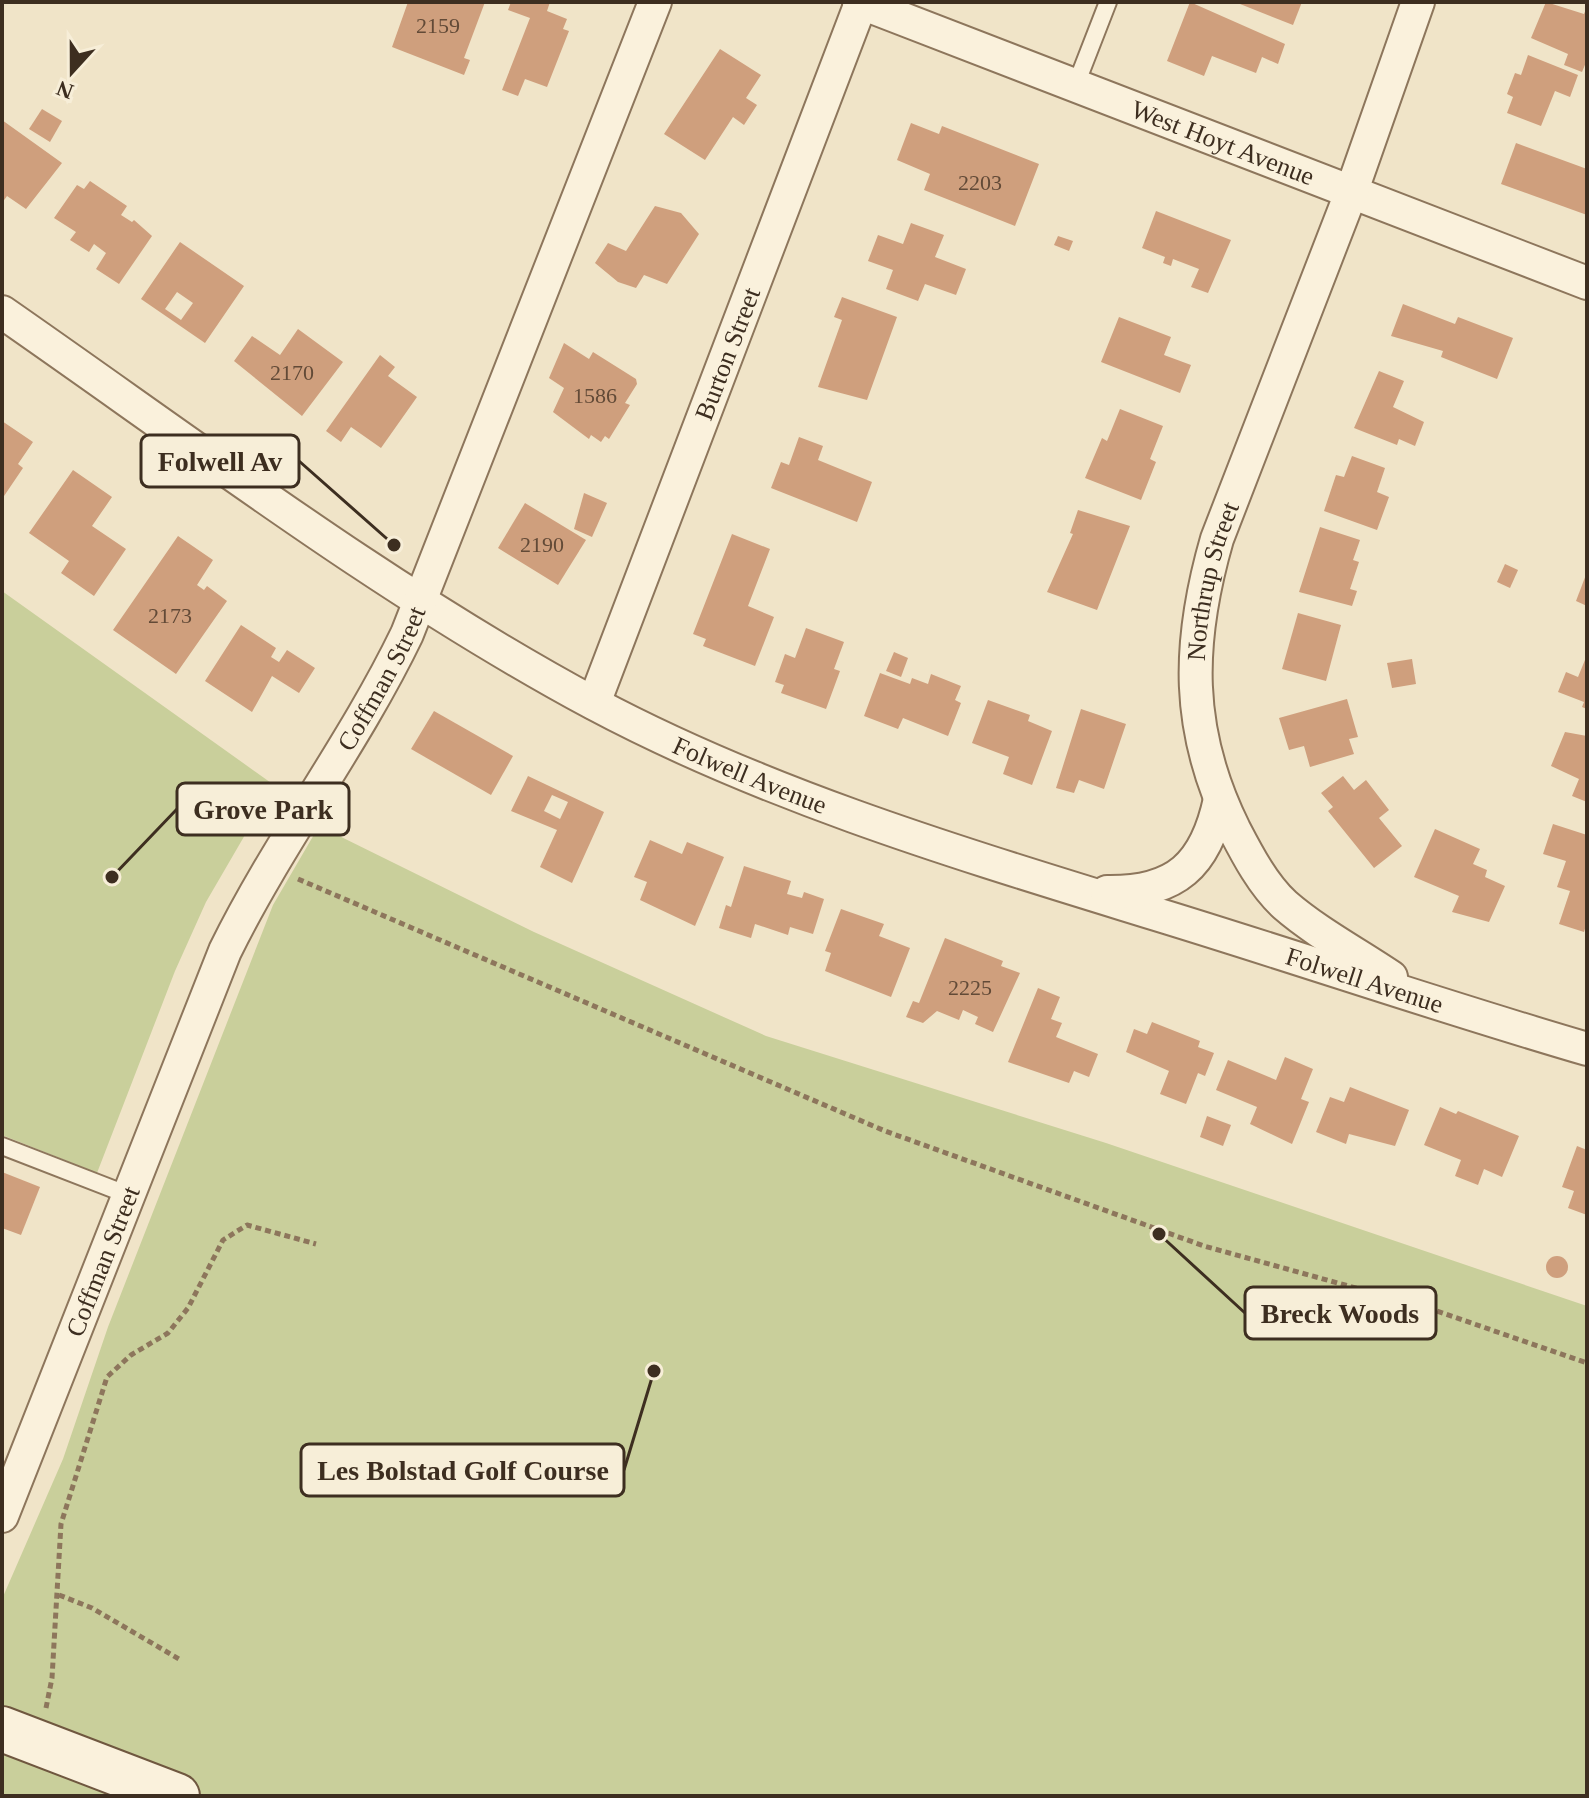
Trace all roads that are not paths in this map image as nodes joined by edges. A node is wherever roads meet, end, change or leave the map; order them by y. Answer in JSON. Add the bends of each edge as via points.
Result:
{"nodes":[{"id":1,"x":655,"y":2,"type":"edge"},
{"id":2,"x":860,"y":2,"type":"edge"},
{"id":3,"x":1108,"y":2,"type":"edge"},
{"id":4,"x":1418,"y":2,"type":"edge"},
{"id":5,"x":1075,"y":87,"type":"junction"},
{"id":6,"x":1351,"y":193,"type":"junction"},
{"id":7,"x":1587,"y":283,"type":"edge"},
{"id":8,"x":2,"y":312,"type":"edge"},
{"id":9,"x":420,"y":603,"type":"junction"},
{"id":10,"x":594,"y":703,"type":"junction"},
{"id":11,"x":1220,"y":799,"type":"junction"},
{"id":12,"x":1082,"y":891,"type":"junction"},
{"id":13,"x":1417,"y":995,"type":"junction"},
{"id":14,"x":1587,"y":1030,"type":"edge"},
{"id":15,"x":1536,"y":1034,"type":"junction"},
{"id":16,"x":1587,"y":1049,"type":"edge"},
{"id":17,"x":2,"y":1146,"type":"edge"},
{"id":18,"x":131,"y":1196,"type":"junction"},
{"id":19,"x":2,"y":1516,"type":"edge"},
{"id":20,"x":2,"y":1729,"type":"edge"},
{"id":21,"x":177,"y":1796,"type":"edge"}],
"edges":[{"from":1,"to":9,"type":"street","name":"Coffman Street"},
{"from":2,"to":5,"type":"street","name":"West Hoyt Avenue"},
{"from":2,"to":10,"type":"street","name":"Burton Street"},
{"from":3,"to":5,"type":"lane"},
{"from":4,"to":6,"type":"street","name":"Northrup Street"},
{"from":5,"to":6,"type":"street","name":"West Hoyt Avenue"},
{"from":6,"to":7,"type":"street","name":"West Hoyt Avenue"},
{"from":6,"to":11,"type":"street","name":"Northrup Street","via":[[1217,539],[1201,597],[1194,656],[1197,715]]},
{"from":8,"to":9,"type":"street","name":"Folwell Avenue"},
{"from":9,"to":10,"type":"street","name":"Folwell Avenue"},
{"from":9,"to":18,"type":"street","name":"Coffman Street","via":[[379,693],[269,866],[225,951]]},
{"from":10,"to":12,"type":"street","name":"Folwell Avenue","via":[[778,788]]},
{"from":11,"to":12,"type":"street","name":"Northrup Street","via":[[1212,834],[1184,872],[1148,890]]},
{"from":11,"to":13,"type":"street","via":[[1244,849],[1285,905]]},
{"from":12,"to":13,"type":"street","name":"Folwell Avenue"},
{"from":13,"to":15,"type":"street","name":"Folwell Avenue"},
{"from":14,"to":15,"type":"street"},
{"from":15,"to":16,"type":"street","name":"Folwell Avenue"},
{"from":17,"to":18,"type":"lane"},
{"from":18,"to":19,"type":"street","name":"Coffman Street"},
{"from":20,"to":21,"type":"main road"}]}
